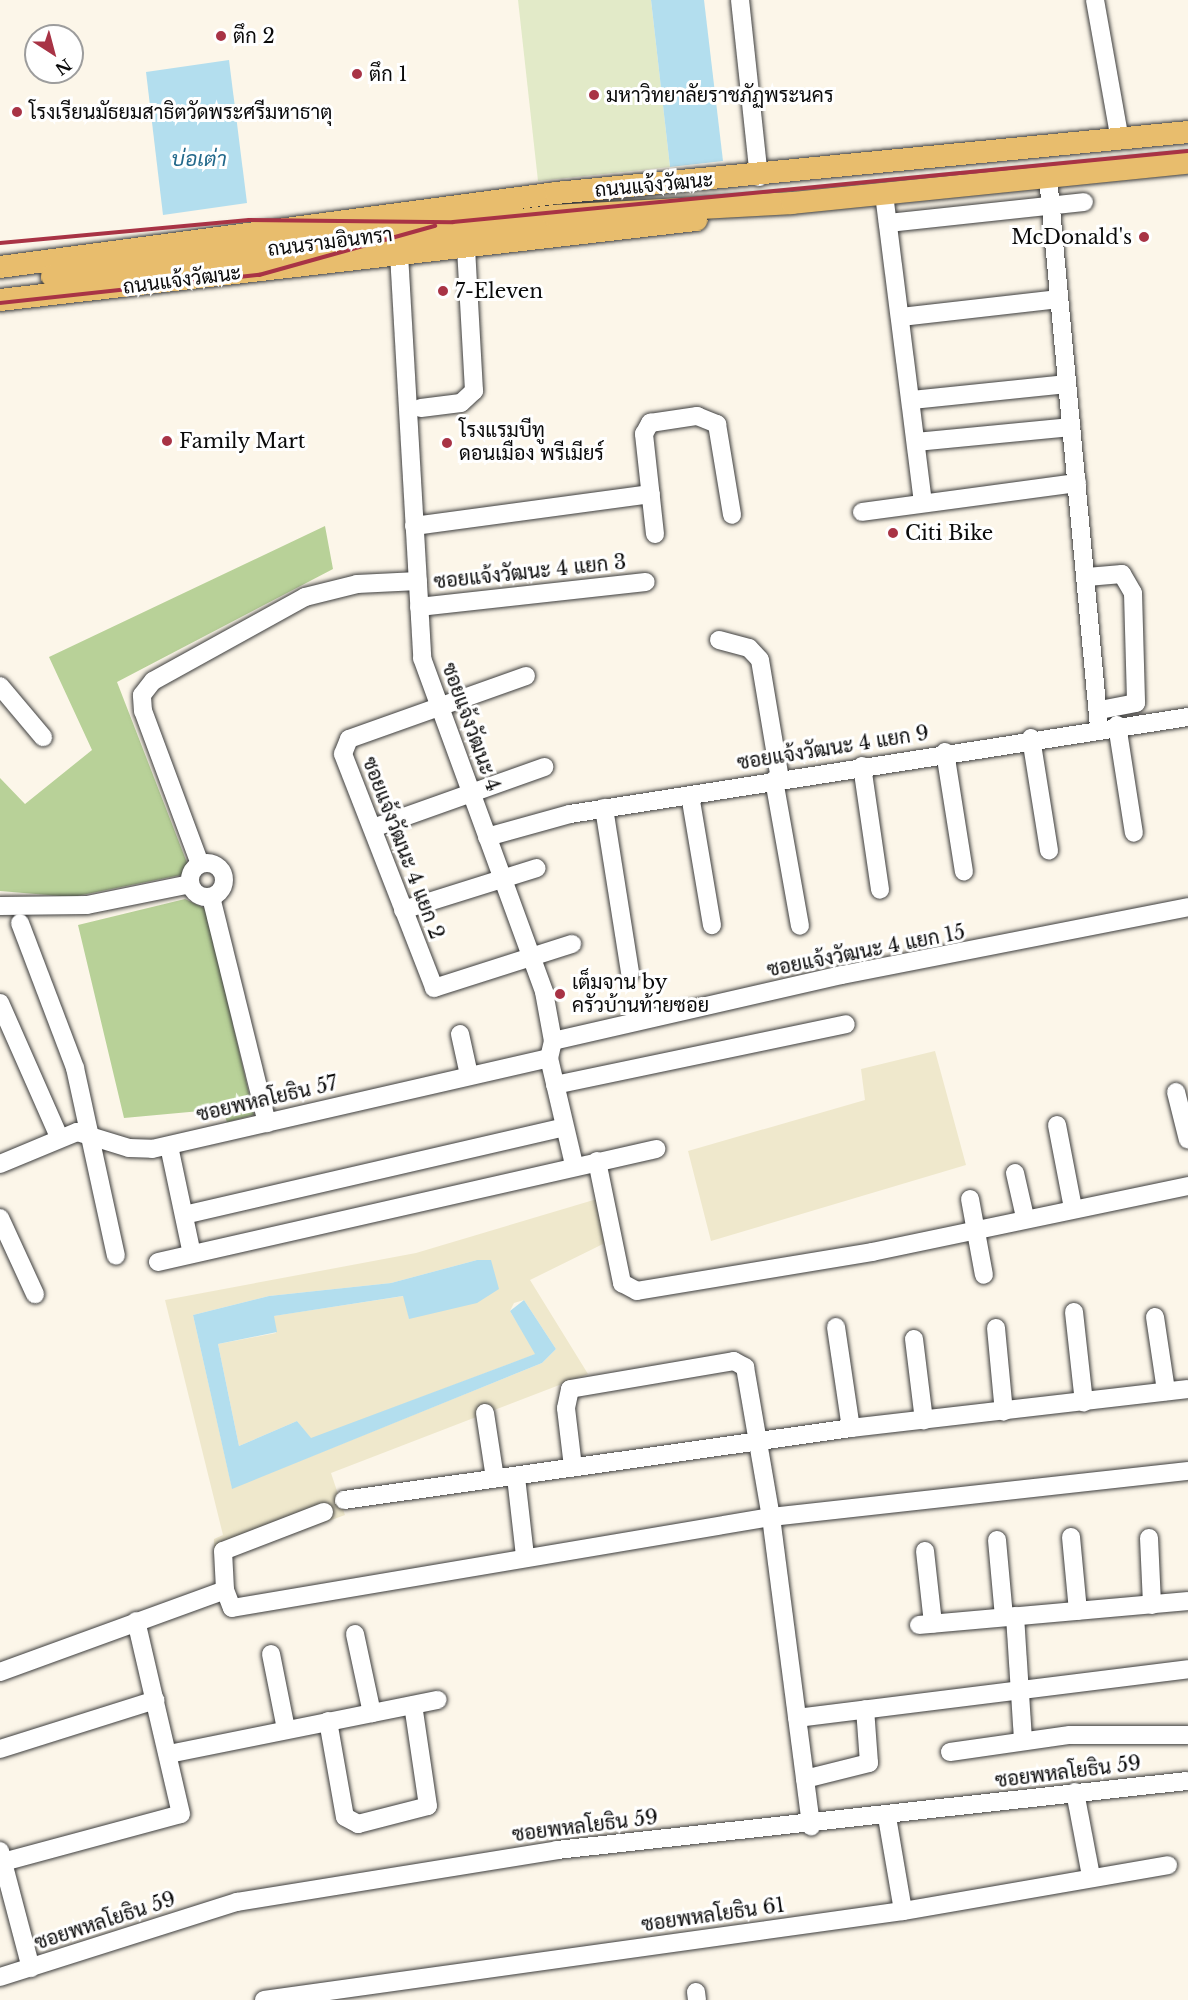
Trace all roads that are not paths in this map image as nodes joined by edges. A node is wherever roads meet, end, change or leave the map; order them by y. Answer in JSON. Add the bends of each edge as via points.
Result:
{"nodes":[{"id":1,"x":740,"y":0,"type":"edge"},
{"id":2,"x":1095,"y":0,"type":"edge"},
{"id":3,"x":1188,"y":132,"type":"edge"},
{"id":4,"x":1119,"y":140,"type":"junction"},
{"id":5,"x":1188,"y":163,"type":"edge"},
{"id":6,"x":759,"y":177,"type":"junction"},
{"id":7,"x":1048,"y":177,"type":"junction"},
{"id":8,"x":884,"y":194,"type":"junction"},
{"id":9,"x":1084,"y":202,"type":"dead end"},
{"id":10,"x":792,"y":203,"type":"junction"},
{"id":11,"x":1050,"y":206,"type":"junction"},
{"id":12,"x":554,"y":216,"type":"joint"},
{"id":13,"x":888,"y":223,"type":"junction"},
{"id":14,"x":466,"y":246,"type":"junction"},
{"id":15,"x":121,"y":248,"type":"junction"},
{"id":16,"x":0,"y":253,"type":"edge"},
{"id":17,"x":399,"y":254,"type":"junction"},
{"id":18,"x":0,"y":267,"type":"edge"},
{"id":19,"x":0,"y":281,"type":"edge"},
{"id":20,"x":1059,"y":299,"type":"junction"},
{"id":21,"x":0,"y":300,"type":"edge"},
{"id":22,"x":901,"y":316,"type":"junction"},
{"id":23,"x":1067,"y":384,"type":"junction"},
{"id":24,"x":912,"y":400,"type":"junction"},
{"id":25,"x":421,"y":408,"type":"dead end"},
{"id":26,"x":1071,"y":427,"type":"junction"},
{"id":27,"x":916,"y":442,"type":"junction"},
{"id":28,"x":1077,"y":483,"type":"junction"},
{"id":29,"x":651,"y":494,"type":"junction"},
{"id":30,"x":923,"y":501,"type":"junction"},
{"id":31,"x":862,"y":512,"type":"dead end"},
{"id":32,"x":732,"y":515,"type":"dead end"},
{"id":33,"x":414,"y":526,"type":"junction"},
{"id":34,"x":655,"y":534,"type":"dead end"},
{"id":35,"x":1087,"y":577,"type":"junction"},
{"id":36,"x":418,"y":581,"type":"junction"},
{"id":37,"x":646,"y":582,"type":"dead end"},
{"id":38,"x":419,"y":607,"type":"junction"},
{"id":39,"x":719,"y":640,"type":"dead end"},
{"id":40,"x":526,"y":676,"type":"dead end"},
{"id":41,"x":0,"y":686,"type":"edge"},
{"id":42,"x":438,"y":708,"type":"junction"},
{"id":43,"x":1188,"y":717,"type":"edge"},
{"id":44,"x":1099,"y":719,"type":"junction"},
{"id":45,"x":1118,"y":725,"type":"junction"},
{"id":46,"x":43,"y":737,"type":"dead end"},
{"id":47,"x":1031,"y":738,"type":"junction"},
{"id":48,"x":945,"y":752,"type":"junction"},
{"id":49,"x":862,"y":766,"type":"junction"},
{"id":50,"x":543,"y":767,"type":"dead end"},
{"id":51,"x":777,"y":780,"type":"junction"},
{"id":52,"x":471,"y":793,"type":"junction"},
{"id":53,"x":690,"y":795,"type":"junction"},
{"id":54,"x":604,"y":808,"type":"junction"},
{"id":55,"x":373,"y":828,"type":"junction"},
{"id":56,"x":1134,"y":833,"type":"dead end"},
{"id":57,"x":487,"y":837,"type":"junction"},
{"id":58,"x":1049,"y":851,"type":"dead end"},
{"id":59,"x":200,"y":864,"type":"junction"},
{"id":60,"x":537,"y":868,"type":"dead end"},
{"id":61,"x":964,"y":872,"type":"dead end"},
{"id":62,"x":504,"y":878,"type":"junction"},
{"id":63,"x":190,"y":884,"type":"junction"},
{"id":64,"x":880,"y":890,"type":"dead end"},
{"id":65,"x":211,"y":897,"type":"junction"},
{"id":66,"x":0,"y":906,"type":"edge"},
{"id":67,"x":1188,"y":907,"type":"edge"},
{"id":68,"x":404,"y":910,"type":"junction"},
{"id":69,"x":20,"y":923,"type":"dead end"},
{"id":70,"x":711,"y":925,"type":"dead end"},
{"id":71,"x":800,"y":926,"type":"dead end"},
{"id":72,"x":572,"y":944,"type":"dead end"},
{"id":73,"x":532,"y":958,"type":"junction"},
{"id":74,"x":630,"y":973,"type":"dead end"},
{"id":75,"x":0,"y":1003,"type":"edge"},
{"id":76,"x":846,"y":1024,"type":"dead end"},
{"id":77,"x":460,"y":1034,"type":"dead end"},
{"id":78,"x":551,"y":1050,"type":"junction"},
{"id":79,"x":469,"y":1075,"type":"junction"},
{"id":80,"x":555,"y":1085,"type":"junction"},
{"id":81,"x":1176,"y":1092,"type":"dead end"},
{"id":82,"x":267,"y":1123,"type":"junction"},
{"id":83,"x":1057,"y":1125,"type":"dead end"},
{"id":84,"x":564,"y":1127,"type":"junction"},
{"id":85,"x":86,"y":1134,"type":"junction"},
{"id":86,"x":59,"y":1137,"type":"junction"},
{"id":87,"x":1188,"y":1140,"type":"edge"},
{"id":88,"x":168,"y":1146,"type":"junction"},
{"id":89,"x":656,"y":1149,"type":"dead end"},
{"id":90,"x":597,"y":1161,"type":"junction"},
{"id":91,"x":0,"y":1164,"type":"edge"},
{"id":92,"x":574,"y":1165,"type":"junction"},
{"id":93,"x":1015,"y":1173,"type":"dead end"},
{"id":94,"x":1188,"y":1186,"type":"edge"},
{"id":95,"x":970,"y":1199,"type":"dead end"},
{"id":96,"x":1073,"y":1208,"type":"junction"},
{"id":97,"x":184,"y":1215,"type":"junction"},
{"id":98,"x":1025,"y":1217,"type":"junction"},
{"id":99,"x":0,"y":1218,"type":"edge"},
{"id":100,"x":975,"y":1230,"type":"junction"},
{"id":101,"x":192,"y":1254,"type":"junction"},
{"id":102,"x":116,"y":1256,"type":"dead end"},
{"id":103,"x":158,"y":1262,"type":"dead end"},
{"id":104,"x":984,"y":1275,"type":"dead end"},
{"id":105,"x":34,"y":1294,"type":"dead end"},
{"id":106,"x":1074,"y":1312,"type":"dead end"},
{"id":107,"x":1155,"y":1317,"type":"dead end"},
{"id":108,"x":836,"y":1327,"type":"dead end"},
{"id":109,"x":996,"y":1328,"type":"dead end"},
{"id":110,"x":914,"y":1339,"type":"dead end"},
{"id":111,"x":1188,"y":1389,"type":"edge"},
{"id":112,"x":1166,"y":1391,"type":"junction"},
{"id":113,"x":1084,"y":1402,"type":"junction"},
{"id":114,"x":1004,"y":1412,"type":"junction"},
{"id":115,"x":485,"y":1413,"type":"dead end"},
{"id":116,"x":924,"y":1420,"type":"junction"},
{"id":117,"x":851,"y":1428,"type":"junction"},
{"id":118,"x":758,"y":1442,"type":"junction"},
{"id":119,"x":573,"y":1467,"type":"junction"},
{"id":120,"x":1188,"y":1471,"type":"edge"},
{"id":121,"x":516,"y":1476,"type":"junction"},
{"id":122,"x":495,"y":1478,"type":"junction"},
{"id":123,"x":344,"y":1500,"type":"dead end"},
{"id":124,"x":324,"y":1512,"type":"dead end"},
{"id":125,"x":771,"y":1517,"type":"junction"},
{"id":126,"x":1071,"y":1537,"type":"dead end"},
{"id":127,"x":1149,"y":1538,"type":"dead end"},
{"id":128,"x":997,"y":1540,"type":"dead end"},
{"id":129,"x":925,"y":1551,"type":"dead end"},
{"id":130,"x":525,"y":1556,"type":"junction"},
{"id":131,"x":225,"y":1590,"type":"junction"},
{"id":132,"x":1188,"y":1602,"type":"edge"},
{"id":133,"x":1152,"y":1605,"type":"junction"},
{"id":134,"x":1078,"y":1611,"type":"junction"},
{"id":135,"x":1010,"y":1616,"type":"junction"},
{"id":136,"x":136,"y":1621,"type":"junction"},
{"id":137,"x":355,"y":1634,"type":"dead end"},
{"id":138,"x":271,"y":1654,"type":"dead end"},
{"id":139,"x":1188,"y":1669,"type":"edge"},
{"id":140,"x":0,"y":1672,"type":"edge"},
{"id":141,"x":1019,"y":1690,"type":"junction"},
{"id":142,"x":155,"y":1700,"type":"junction"},
{"id":143,"x":438,"y":1700,"type":"dead end"},
{"id":144,"x":413,"y":1705,"type":"junction"},
{"id":145,"x":865,"y":1709,"type":"junction"},
{"id":146,"x":372,"y":1713,"type":"junction"},
{"id":147,"x":797,"y":1718,"type":"junction"},
{"id":148,"x":328,"y":1722,"type":"junction"},
{"id":149,"x":286,"y":1729,"type":"junction"},
{"id":150,"x":1188,"y":1735,"type":"edge"},
{"id":151,"x":1023,"y":1741,"type":"junction"},
{"id":152,"x":0,"y":1749,"type":"edge"},
{"id":153,"x":950,"y":1752,"type":"dead end"},
{"id":154,"x":169,"y":1754,"type":"junction"},
{"id":155,"x":805,"y":1779,"type":"junction"},
{"id":156,"x":1187,"y":1781,"type":"edge"},
{"id":157,"x":1076,"y":1791,"type":"junction"},
{"id":158,"x":887,"y":1817,"type":"junction"},
{"id":159,"x":811,"y":1826,"type":"junction"},
{"id":160,"x":2,"y":1857,"type":"edge"},
{"id":161,"x":1168,"y":1865,"type":"dead end"},
{"id":162,"x":1091,"y":1876,"type":"junction"},
{"id":163,"x":903,"y":1911,"type":"junction"},
{"id":164,"x":31,"y":1968,"type":"junction"},
{"id":165,"x":0,"y":1977,"type":"edge"},
{"id":166,"x":264,"y":2000,"type":"edge"}],
"edges":[{"from":1,"to":6,"type":"street"},
{"from":2,"to":4,"type":"street"},
{"from":3,"to":4,"type":"main road","name":"ถนนแจ้งวัฒนะ"},
{"from":4,"to":6,"type":"main road","name":"ถนนแจ้งวัฒนะ"},
{"from":5,"to":7,"type":"main road","name":"ถนนแจ้งวัฒนะ"},
{"from":6,"to":15,"type":"main road","name":"ถนนแจ้งวัฒนะ","via":[[556,193]]},
{"from":7,"to":8,"type":"main road","name":"ถนนแจ้งวัฒนะ"},
{"from":7,"to":11,"type":"street"},
{"from":8,"to":10,"type":"main road","name":"ถนนแจ้งวัฒนะ"},
{"from":8,"to":13,"type":"street"},
{"from":9,"to":11,"type":"street"},
{"from":10,"to":12,"type":"main road","name":"ถนนแจ้งวัฒนะ"},
{"from":10,"to":14,"type":"main road","name":"ถนนแจ้งวัฒนะ","via":[[725,217]]},
{"from":11,"to":13,"type":"street"},
{"from":11,"to":20,"type":"street"},
{"from":12,"to":19,"type":"main road","name":"ถนนรามอินทรา"},
{"from":13,"to":22,"type":"street"},
{"from":14,"to":17,"type":"main road","name":"ถนนแจ้งวัฒนะ"},
{"from":14,"to":25,"type":"street","via":[[474,391],[461,403]]},
{"from":15,"to":16,"type":"main road","name":"ถนนแจ้งวัฒนะ"},
{"from":15,"to":18,"type":"main road","name":"ถนนแจ้งวัฒนะ"},
{"from":17,"to":21,"type":"main road","name":"ถนนแจ้งวัฒนะ"},
{"from":17,"to":33,"type":"street","name":"ซอยแจ้งวัฒนะ 4"},
{"from":20,"to":22,"type":"street"},
{"from":20,"to":23,"type":"street"},
{"from":22,"to":24,"type":"street"},
{"from":23,"to":24,"type":"street"},
{"from":23,"to":26,"type":"street"},
{"from":24,"to":27,"type":"street"},
{"from":26,"to":27,"type":"street"},
{"from":26,"to":28,"type":"street"},
{"from":27,"to":30,"type":"street"},
{"from":28,"to":30,"type":"street"},
{"from":28,"to":35,"type":"street"},
{"from":29,"to":32,"type":"street","via":[[645,427],[697,416],[711,418],[720,431]]},
{"from":29,"to":33,"type":"street"},
{"from":29,"to":34,"type":"street"},
{"from":30,"to":31,"type":"street"},
{"from":33,"to":36,"type":"street","name":"ซอยแจ้งวัฒนะ 4"},
{"from":35,"to":44,"type":"street"},
{"from":35,"to":44,"type":"street","via":[[1122,574],[1133,593],[1136,703]]},
{"from":36,"to":38,"type":"street","name":"ซอยแจ้งวัฒนะ 4"},
{"from":36,"to":59,"type":"street","via":[[357,584],[305,597],[153,681],[142,695],[143,711]]},
{"from":37,"to":38,"type":"street","name":"ซอยแจ้งวัฒนะ 4 แยก 3"},
{"from":38,"to":42,"type":"street","name":"ซอยแจ้งวัฒนะ 4","via":[[422,658]]},
{"from":39,"to":51,"type":"street","via":[[748,648],[760,660]]},
{"from":40,"to":42,"type":"street"},
{"from":41,"to":46,"type":"street"},
{"from":42,"to":52,"type":"street","name":"ซอยแจ้งวัฒนะ 4"},
{"from":42,"to":55,"type":"street","name":"ซอยแจ้งวัฒนะ 4 แยก 2","via":[[344,743],[343,754]]},
{"from":43,"to":45,"type":"street","name":"ซอยแจ้งวัฒนะ 4 แยก 9"},
{"from":44,"to":45,"type":"street","name":"ซอยแจ้งวัฒนะ 4 แยก 9"},
{"from":44,"to":47,"type":"street","name":"ซอยแจ้งวัฒนะ 4 แยก 9"},
{"from":45,"to":56,"type":"street"},
{"from":47,"to":48,"type":"street","name":"ซอยแจ้งวัฒนะ 4 แยก 9"},
{"from":47,"to":58,"type":"street"},
{"from":48,"to":49,"type":"street","name":"ซอยแจ้งวัฒนะ 4 แยก 9"},
{"from":48,"to":61,"type":"street"},
{"from":49,"to":51,"type":"street","name":"ซอยแจ้งวัฒนะ 4 แยก 9"},
{"from":49,"to":64,"type":"street"},
{"from":50,"to":52,"type":"street"},
{"from":51,"to":53,"type":"street","name":"ซอยแจ้งวัฒนะ 4 แยก 9"},
{"from":51,"to":71,"type":"street"},
{"from":52,"to":55,"type":"street"},
{"from":52,"to":57,"type":"street","name":"ซอยแจ้งวัฒนะ 4"},
{"from":53,"to":54,"type":"street","name":"ซอยแจ้งวัฒนะ 4 แยก 9"},
{"from":53,"to":70,"type":"street"},
{"from":54,"to":57,"type":"street","name":"ซอยแจ้งวัฒนะ 4 แยก 9"},
{"from":54,"to":74,"type":"street"},
{"from":55,"to":68,"type":"street","name":"ซอยแจ้งวัฒนะ 4 แยก 2"},
{"from":57,"to":62,"type":"street","name":"ซอยแจ้งวัฒนะ 4"},
{"from":59,"to":63,"type":"street"},
{"from":59,"to":65,"type":"street","via":[[217,866],[224,875],[224,886]]},
{"from":60,"to":62,"type":"street"},
{"from":62,"to":68,"type":"street"},
{"from":62,"to":73,"type":"street","name":"ซอยแจ้งวัฒนะ 4"},
{"from":63,"to":65,"type":"street","via":[[196,893]]},
{"from":63,"to":66,"type":"street","via":[[87,904]]},
{"from":65,"to":82,"type":"street"},
{"from":67,"to":78,"type":"street","name":"ซอยแจ้งวัฒนะ 4 แยก 15","via":[[842,975]]},
{"from":68,"to":73,"type":"street","name":"ซอยแจ้งวัฒนะ 4 แยก 2","via":[[429,981],[440,990]]},
{"from":69,"to":85,"type":"street","via":[[75,1068]]},
{"from":72,"to":73,"type":"street"},
{"from":73,"to":78,"type":"street","name":"ซอยแจ้งวัฒนะ 4"},
{"from":75,"to":86,"type":"street"},
{"from":76,"to":80,"type":"street"},
{"from":77,"to":79,"type":"street"},
{"from":78,"to":79,"type":"street","name":"ซอยพหลโยธิน 57"},
{"from":78,"to":80,"type":"street","name":"ซอยแจ้งวัฒนะ 4"},
{"from":79,"to":82,"type":"street","name":"ซอยพหลโยธิน 57"},
{"from":80,"to":84,"type":"street","name":"ซอยแจ้งวัฒนะ 4"},
{"from":81,"to":87,"type":"street"},
{"from":82,"to":88,"type":"street","name":"ซอยพหลโยธิน 57"},
{"from":83,"to":96,"type":"street"},
{"from":84,"to":92,"type":"street","name":"ซอยแจ้งวัฒนะ 4"},
{"from":84,"to":97,"type":"street"},
{"from":85,"to":86,"type":"street","name":"ซอยพหลโยธิน 57"},
{"from":85,"to":88,"type":"street","name":"ซอยพหลโยธิน 57","via":[[138,1150]]},
{"from":85,"to":102,"type":"street"},
{"from":86,"to":91,"type":"street","name":"ซอยพหลโยธิน 57"},
{"from":88,"to":97,"type":"street"},
{"from":89,"to":90,"type":"street"},
{"from":90,"to":92,"type":"street"},
{"from":90,"to":100,"type":"street","via":[[622,1283],[632,1290]]},
{"from":92,"to":101,"type":"street"},
{"from":93,"to":98,"type":"street"},
{"from":94,"to":96,"type":"street"},
{"from":95,"to":100,"type":"street"},
{"from":96,"to":98,"type":"street"},
{"from":97,"to":101,"type":"street"},
{"from":98,"to":100,"type":"street"},
{"from":99,"to":105,"type":"street"},
{"from":100,"to":104,"type":"street"},
{"from":101,"to":103,"type":"street"},
{"from":106,"to":113,"type":"street"},
{"from":107,"to":112,"type":"street"},
{"from":108,"to":117,"type":"street"},
{"from":109,"to":114,"type":"street"},
{"from":110,"to":116,"type":"street"},
{"from":111,"to":112,"type":"street"},
{"from":112,"to":113,"type":"street"},
{"from":113,"to":114,"type":"street"},
{"from":114,"to":116,"type":"street"},
{"from":115,"to":122,"type":"street"},
{"from":116,"to":117,"type":"street"},
{"from":117,"to":118,"type":"street"},
{"from":118,"to":119,"type":"street"},
{"from":118,"to":119,"type":"street","via":[[745,1366],[734,1361],[570,1389],[566,1408]]},
{"from":118,"to":125,"type":"street"},
{"from":119,"to":121,"type":"street"},
{"from":120,"to":125,"type":"street"},
{"from":121,"to":122,"type":"street"},
{"from":121,"to":130,"type":"street"},
{"from":122,"to":123,"type":"street"},
{"from":124,"to":131,"type":"street","via":[[223,1551]]},
{"from":125,"to":130,"type":"street"},
{"from":125,"to":147,"type":"street"},
{"from":126,"to":134,"type":"street"},
{"from":127,"to":133,"type":"street"},
{"from":128,"to":135,"type":"street"},
{"from":129,"to":135,"type":"street","via":[[926,1624]]},
{"from":130,"to":131,"type":"street","via":[[350,1584],[239,1610],[230,1606]]},
{"from":131,"to":136,"type":"street"},
{"from":132,"to":133,"type":"street"},
{"from":133,"to":134,"type":"street"},
{"from":134,"to":135,"type":"street"},
{"from":135,"to":141,"type":"street"},
{"from":136,"to":140,"type":"street"},
{"from":136,"to":142,"type":"street"},
{"from":137,"to":146,"type":"street"},
{"from":138,"to":149,"type":"street"},
{"from":139,"to":141,"type":"street"},
{"from":141,"to":145,"type":"street"},
{"from":141,"to":151,"type":"street"},
{"from":142,"to":152,"type":"street"},
{"from":142,"to":154,"type":"street"},
{"from":143,"to":144,"type":"street"},
{"from":144,"to":146,"type":"street"},
{"from":144,"to":148,"type":"street","via":[[428,1806],[358,1824],[345,1817]]},
{"from":145,"to":147,"type":"street"},
{"from":145,"to":155,"type":"street","via":[[870,1763]]},
{"from":146,"to":148,"type":"street"},
{"from":147,"to":155,"type":"street"},
{"from":148,"to":149,"type":"street"},
{"from":149,"to":154,"type":"street"},
{"from":150,"to":151,"type":"street","via":[[1070,1735]]},
{"from":151,"to":153,"type":"street"},
{"from":154,"to":160,"type":"street","via":[[182,1807],[176,1818]]},
{"from":155,"to":159,"type":"street"},
{"from":156,"to":157,"type":"street","name":"ซอยพหลโยธิน 59"},
{"from":157,"to":158,"type":"street","name":"ซอยพหลโยธิน 59"},
{"from":157,"to":162,"type":"street"},
{"from":158,"to":159,"type":"street","name":"ซอยพหลโยธิน 59"},
{"from":158,"to":163,"type":"street"},
{"from":159,"to":164,"type":"street","name":"ซอยพหลโยธิน 59","via":[[557,1850],[237,1902]]},
{"from":160,"to":164,"type":"street"},
{"from":161,"to":162,"type":"street","name":"ซอยพหลโยธิน 61"},
{"from":162,"to":163,"type":"street","name":"ซอยพหลโยธิน 61"},
{"from":163,"to":166,"type":"street","name":"ซอยพหลโยธิน 61"},
{"from":164,"to":165,"type":"street","name":"ซอยพหลโยธิน 59"}]}
